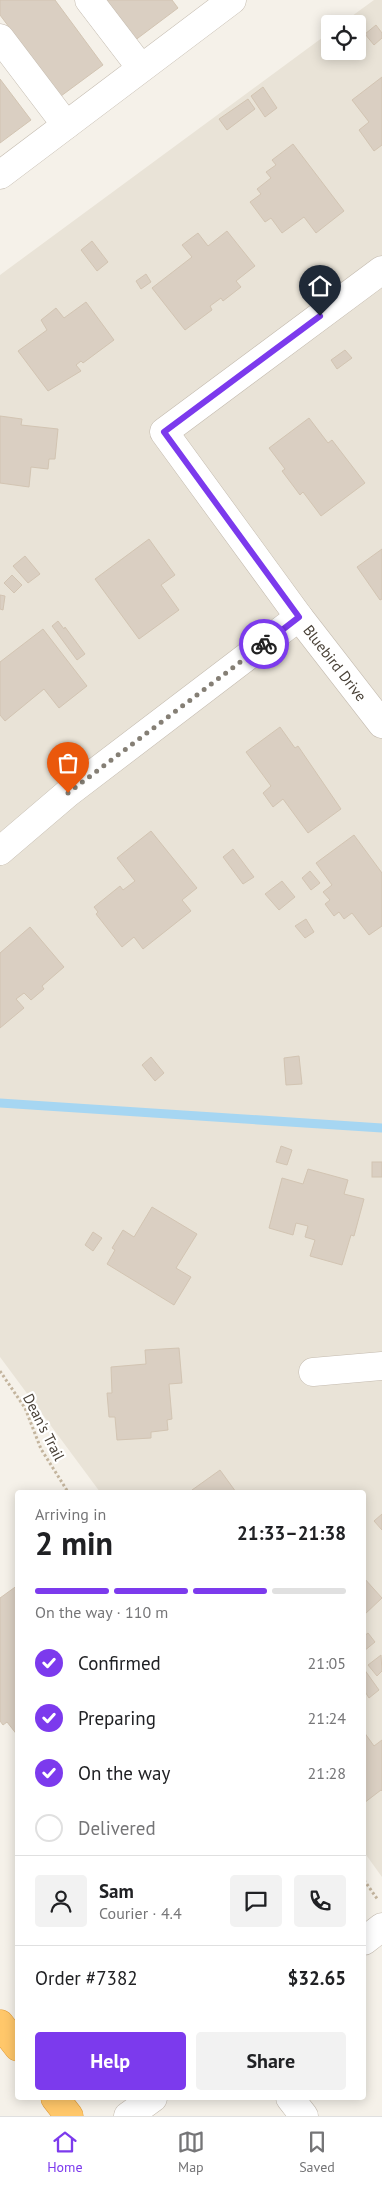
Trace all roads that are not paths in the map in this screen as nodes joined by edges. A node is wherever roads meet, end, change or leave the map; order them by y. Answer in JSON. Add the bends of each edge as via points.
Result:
{"nodes":[{"id":1,"x":89,"y":0,"type":"edge"},
{"id":2,"x":214,"y":5,"type":"edge"},
{"id":3,"x":0,"y":38,"type":"edge"},
{"id":4,"x":141,"y":68,"type":"junction"},
{"id":5,"x":66,"y":125,"type":"junction"},
{"id":6,"x":0,"y":175,"type":"edge"},
{"id":7,"x":382,"y":270,"type":"edge"},
{"id":8,"x":299,"y":617,"type":"junction"},
{"id":9,"x":382,"y":724,"type":"edge"},
{"id":10,"x":0,"y":851,"type":"edge"},
{"id":11,"x":382,"y":1366,"type":"edge"},
{"id":12,"x":313,"y":1372,"type":"dead end"},
{"id":13,"x":382,"y":1927,"type":"edge"},
{"id":14,"x":366,"y":1939,"type":"edge"},
{"id":15,"x":0,"y":2024,"type":"edge"},
{"id":16,"x":15,"y":2043,"type":"edge"},
{"id":17,"x":56,"y":2100,"type":"edge"},
{"id":18,"x":150,"y":2100,"type":"edge"},
{"id":19,"x":292,"y":2100,"type":"edge"},
{"id":20,"x":68,"y":2116,"type":"edge"},
{"id":21,"x":128,"y":2116,"type":"edge"},
{"id":22,"x":304,"y":2116,"type":"edge"}],
"edges":[{"from":1,"to":4,"type":"street"},
{"from":2,"to":4,"type":"street"},
{"from":3,"to":5,"type":"street"},
{"from":4,"to":5,"type":"street"},
{"from":5,"to":6,"type":"street"},
{"from":7,"to":8,"type":"street","name":"Bluebird Drive","via":[[164,432]]},
{"from":8,"to":9,"type":"street","name":"Bluebird Drive"},
{"from":8,"to":10,"type":"street","via":[[68,793]]},
{"from":11,"to":12,"type":"street"},
{"from":13,"to":14,"type":"street"},
{"from":15,"to":16,"type":"highway"},
{"from":17,"to":20,"type":"highway"},
{"from":18,"to":21,"type":"street"},
{"from":19,"to":22,"type":"street"}]}
